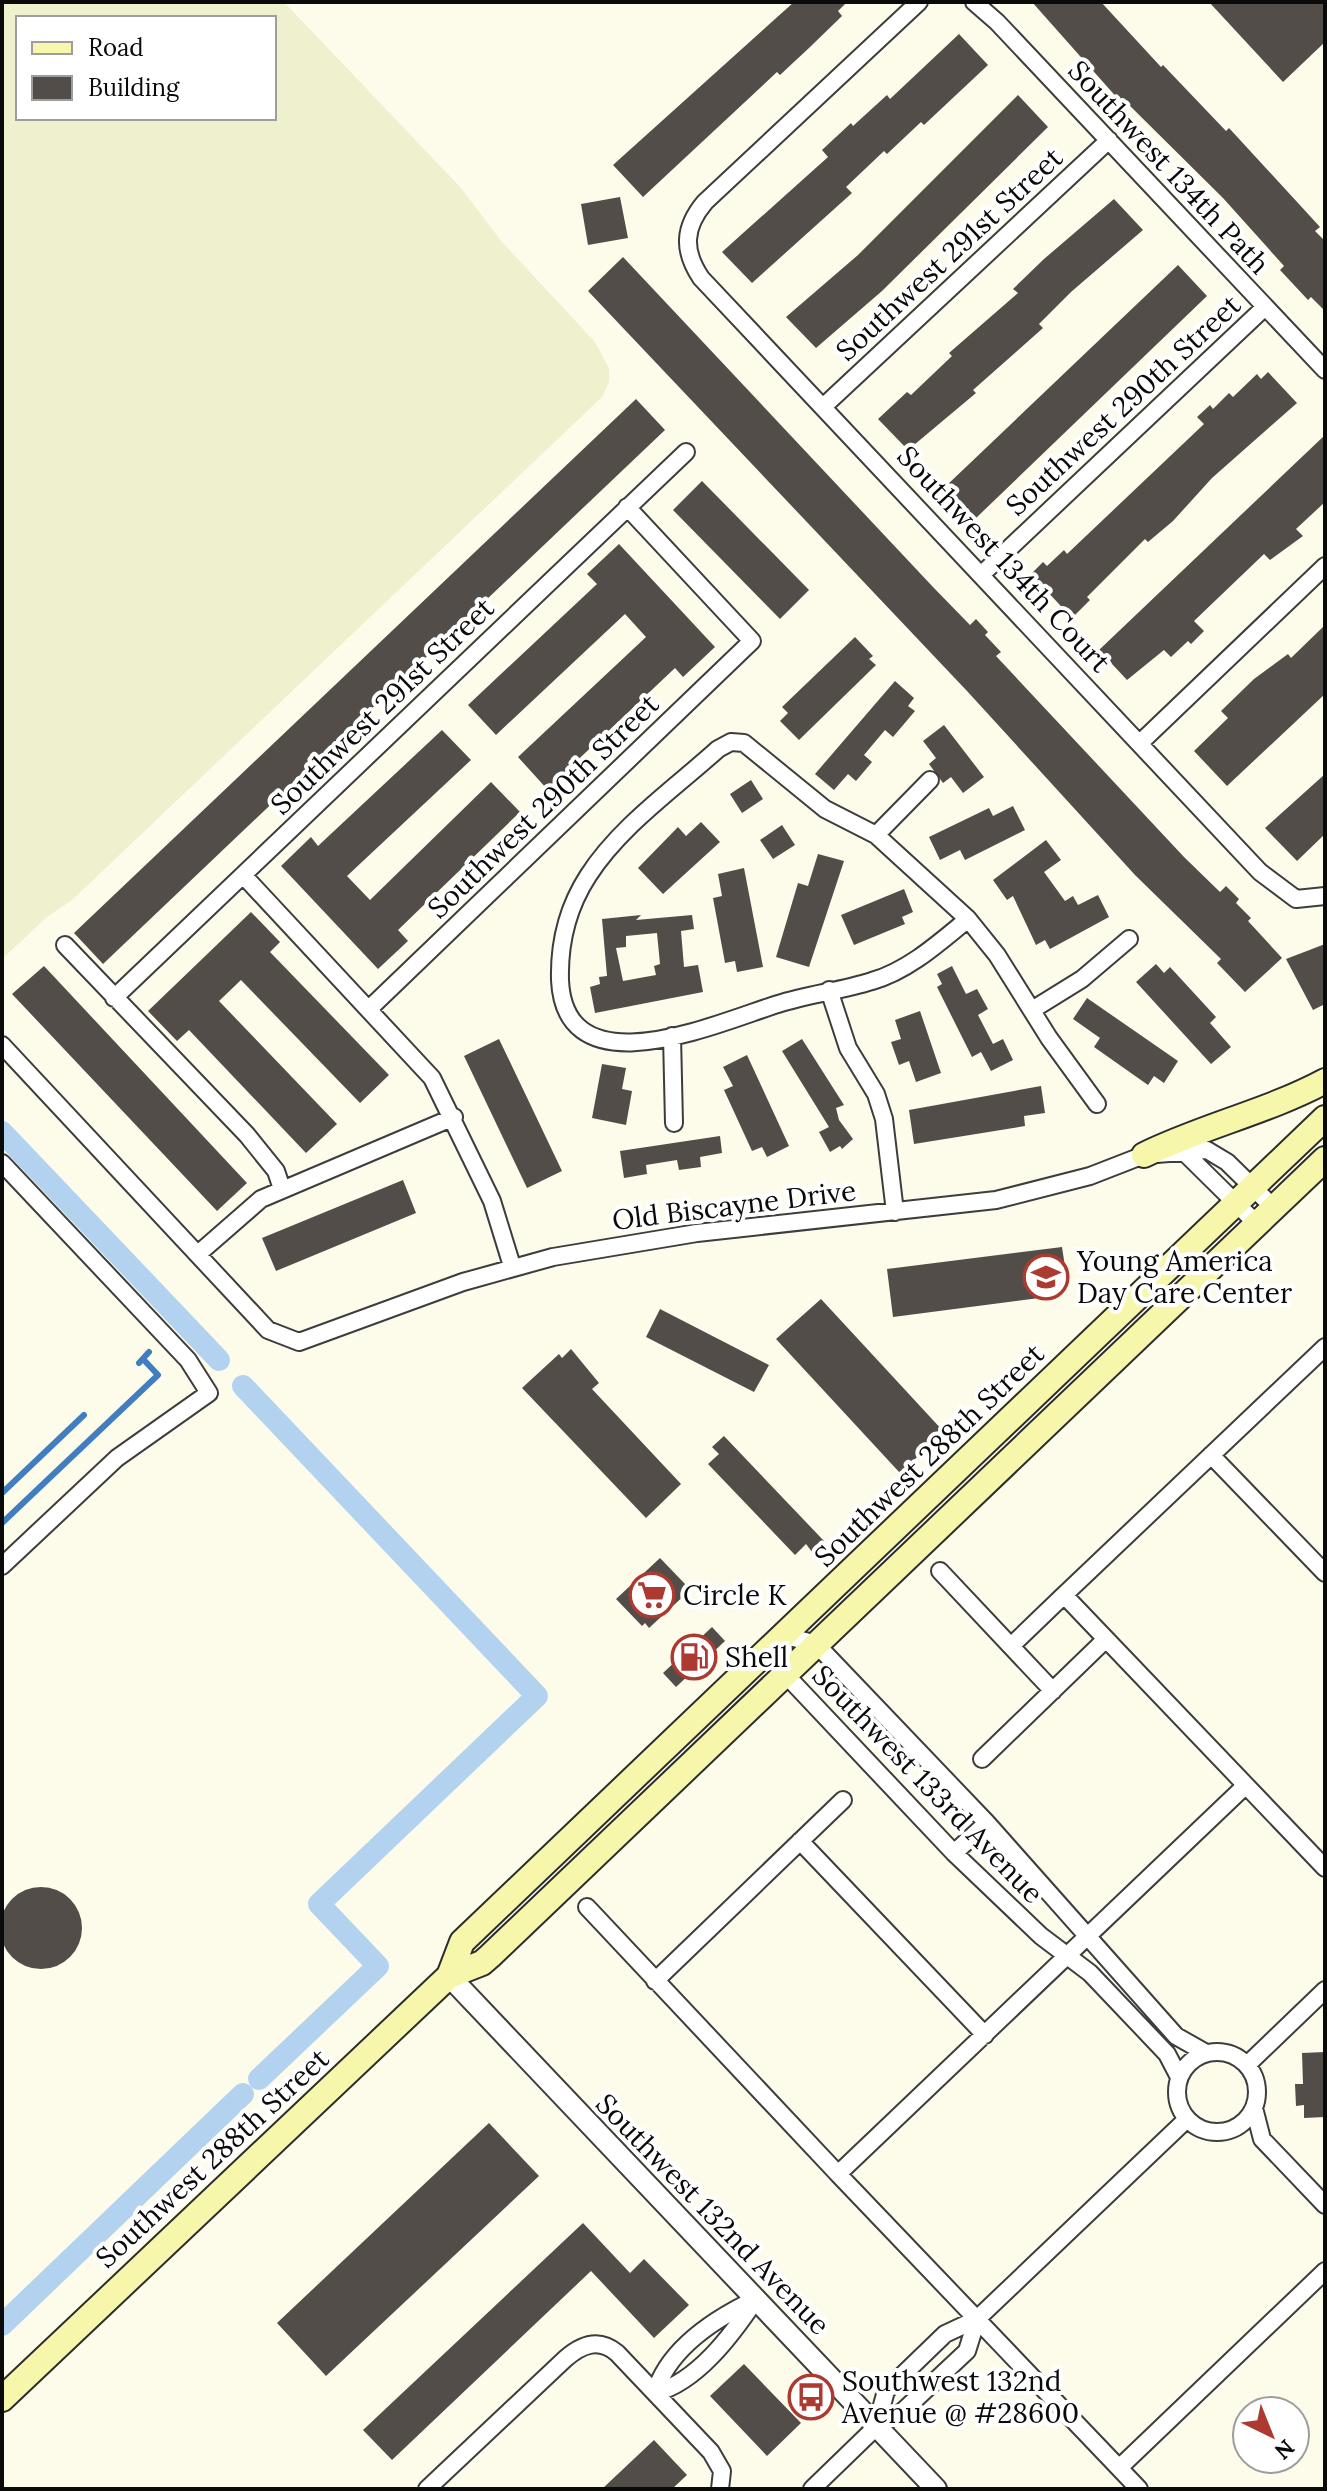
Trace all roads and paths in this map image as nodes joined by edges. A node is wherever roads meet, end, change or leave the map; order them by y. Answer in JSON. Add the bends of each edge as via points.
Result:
{"nodes":[{"id":1,"x":919,"y":2,"type":"edge"},
{"id":2,"x":974,"y":2,"type":"edge"},
{"id":3,"x":1109,"y":140,"type":"junction"},
{"id":4,"x":1265,"y":307,"type":"junction"},
{"id":5,"x":1325,"y":370,"type":"edge"},
{"id":6,"x":824,"y":406,"type":"junction"},
{"id":7,"x":686,"y":452,"type":"dead end"},
{"id":8,"x":627,"y":507,"type":"junction"},
{"id":9,"x":1325,"y":566,"type":"edge"},
{"id":10,"x":982,"y":574,"type":"junction"},
{"id":11,"x":1141,"y":742,"type":"junction"},
{"id":12,"x":930,"y":780,"type":"dead end"},
{"id":13,"x":876,"y":835,"type":"junction"},
{"id":14,"x":243,"y":875,"type":"junction"},
{"id":15,"x":1325,"y":896,"type":"edge"},
{"id":16,"x":968,"y":919,"type":"junction"},
{"id":17,"x":1129,"y":939,"type":"dead end"},
{"id":18,"x":65,"y":945,"type":"dead end"},
{"id":19,"x":829,"y":990,"type":"junction"},
{"id":20,"x":114,"y":998,"type":"junction"},
{"id":21,"x":370,"y":1008,"type":"junction"},
{"id":22,"x":1032,"y":1010,"type":"junction"},
{"id":23,"x":672,"y":1036,"type":"junction"},
{"id":24,"x":2,"y":1045,"type":"edge"},
{"id":25,"x":1325,"y":1081,"type":"edge"},
{"id":26,"x":1097,"y":1104,"type":"dead end"},
{"id":27,"x":454,"y":1117,"type":"junction"},
{"id":28,"x":1325,"y":1118,"type":"edge"},
{"id":29,"x":674,"y":1123,"type":"dead end"},
{"id":30,"x":1144,"y":1155,"type":"junction"},
{"id":31,"x":1325,"y":1159,"type":"edge"},
{"id":32,"x":2,"y":1163,"type":"edge"},
{"id":33,"x":282,"y":1189,"type":"junction"},
{"id":34,"x":1245,"y":1195,"type":"junction"},
{"id":35,"x":895,"y":1212,"type":"junction"},
{"id":36,"x":1266,"y":1216,"type":"junction"},
{"id":37,"x":198,"y":1254,"type":"junction"},
{"id":38,"x":512,"y":1266,"type":"junction"},
{"id":39,"x":1325,"y":1347,"type":"edge"},
{"id":40,"x":1058,"y":1374,"type":"junction"},
{"id":41,"x":1078,"y":1395,"type":"junction"},
{"id":42,"x":1211,"y":1455,"type":"junction"},
{"id":43,"x":2,"y":1566,"type":"edge"},
{"id":44,"x":940,"y":1571,"type":"dead end"},
{"id":45,"x":1325,"y":1573,"type":"edge"},
{"id":46,"x":1064,"y":1595,"type":"junction"},
{"id":47,"x":783,"y":1635,"type":"junction"},
{"id":48,"x":1106,"y":1639,"type":"junction"},
{"id":49,"x":816,"y":1644,"type":"junction"},
{"id":50,"x":1011,"y":1646,"type":"junction"},
{"id":51,"x":785,"y":1674,"type":"junction"},
{"id":52,"x":1053,"y":1691,"type":"junction"},
{"id":53,"x":982,"y":1759,"type":"dead end"},
{"id":54,"x":1245,"y":1786,"type":"junction"},
{"id":55,"x":843,"y":1800,"type":"dead end"},
{"id":56,"x":987,"y":1823,"type":"junction"},
{"id":57,"x":800,"y":1841,"type":"junction"},
{"id":58,"x":954,"y":1853,"type":"junction"},
{"id":59,"x":1325,"y":1868,"type":"edge"},
{"id":60,"x":587,"y":1907,"type":"dead end"},
{"id":61,"x":1087,"y":1937,"type":"junction"},
{"id":62,"x":1067,"y":1956,"type":"junction"},
{"id":63,"x":449,"y":1976,"type":"junction"},
{"id":64,"x":655,"y":1981,"type":"junction"},
{"id":65,"x":1325,"y":1990,"type":"edge"},
{"id":66,"x":985,"y":2035,"type":"junction"},
{"id":67,"x":1206,"y":2053,"type":"junction"},
{"id":68,"x":1247,"y":2065,"type":"junction"},
{"id":69,"x":1179,"y":2077,"type":"junction"},
{"id":70,"x":1254,"y":2108,"type":"junction"},
{"id":71,"x":1187,"y":2119,"type":"junction"},
{"id":72,"x":1231,"y":2130,"type":"junction"},
{"id":73,"x":1262,"y":2139,"type":"junction"},
{"id":74,"x":838,"y":2174,"type":"junction"},
{"id":75,"x":1325,"y":2205,"type":"edge"},
{"id":76,"x":1325,"y":2271,"type":"edge"},
{"id":77,"x":756,"y":2299,"type":"junction"},
{"id":78,"x":977,"y":2319,"type":"junction"},
{"id":79,"x":9,"y":2392,"type":"edge"},
{"id":80,"x":655,"y":2393,"type":"junction"},
{"id":81,"x":876,"y":2427,"type":"junction"},
{"id":82,"x":1119,"y":2468,"type":"junction"},
{"id":83,"x":427,"y":2489,"type":"edge"},
{"id":84,"x":720,"y":2489,"type":"edge"},
{"id":85,"x":812,"y":2489,"type":"edge"},
{"id":86,"x":936,"y":2489,"type":"edge"},
{"id":87,"x":1139,"y":2489,"type":"edge"}],
"edges":[{"from":1,"to":6,"type":"street","name":"Southwest 134th Court","via":[[705,202],[695,214],[686,246],[701,278]]},
{"from":2,"to":3,"type":"street","name":"Southwest 134th Path"},
{"from":3,"to":4,"type":"street","name":"Southwest 134th Path"},
{"from":3,"to":6,"type":"street","name":"Southwest 291st Street"},
{"from":4,"to":5,"type":"street","name":"Southwest 134th Path"},
{"from":4,"to":10,"type":"street","name":"Southwest 290th Street"},
{"from":6,"to":10,"type":"street","name":"Southwest 134th Court"},
{"from":7,"to":8,"type":"street","name":"Southwest 291st Street"},
{"from":8,"to":14,"type":"street","name":"Southwest 291st Street"},
{"from":8,"to":21,"type":"street","name":"Southwest 290th Street","via":[[752,641]]},
{"from":9,"to":11,"type":"street"},
{"from":10,"to":11,"type":"street","name":"Southwest 134th Court"},
{"from":11,"to":15,"type":"street","name":"Southwest 134th Court","via":[[1260,872],[1296,899]]},
{"from":12,"to":13,"type":"street"},
{"from":13,"to":16,"type":"street"},
{"from":13,"to":23,"type":"street","via":[[825,809],[752,748],[731,742],[609,849],[576,899],[561,941],[563,1006],[571,1021],[598,1040]]},
{"from":14,"to":20,"type":"street","name":"Southwest 291st Street"},
{"from":14,"to":21,"type":"street"},
{"from":16,"to":19,"type":"street","via":[[892,974]]},
{"from":16,"to":22,"type":"street"},
{"from":17,"to":22,"type":"street","via":[[1082,979]]},
{"from":18,"to":20,"type":"street"},
{"from":19,"to":23,"type":"street"},
{"from":19,"to":35,"type":"street","via":[[848,1048],[876,1094],[884,1119]]},
{"from":20,"to":33,"type":"street","via":[[265,1156]]},
{"from":21,"to":27,"type":"street","via":[[422,1064]]},
{"from":22,"to":26,"type":"street"},
{"from":23,"to":29,"type":"street"},
{"from":24,"to":37,"type":"street"},
{"from":25,"to":30,"type":"main road","via":[[1277,1105],[1205,1127]]},
{"from":27,"to":33,"type":"street"},
{"from":27,"to":38,"type":"street","via":[[492,1201]]},
{"from":28,"to":34,"type":"main road","name":"Southwest 288th Street"},
{"from":30,"to":34,"type":"street","name":"Old Biscayne Drive","via":[[1207,1150],[1217,1155]]},
{"from":30,"to":35,"type":"street","name":"Old Biscayne Drive","via":[[1025,1194]]},
{"from":31,"to":36,"type":"main road","name":"Southwest 288th Street"},
{"from":32,"to":43,"type":"street","via":[[188,1360],[209,1393],[117,1458]]},
{"from":33,"to":37,"type":"street","via":[[243,1211]]},
{"from":34,"to":36,"type":"street","name":"Old Biscayne Drive"},
{"from":34,"to":40,"type":"main road","name":"Southwest 288th Street"},
{"from":35,"to":38,"type":"street","name":"Old Biscayne Drive","via":[[697,1233]]},
{"from":36,"to":41,"type":"main road","name":"Southwest 288th Street"},
{"from":37,"to":38,"type":"street","name":"Old Biscayne Drive","via":[[268,1330],[299,1342]]},
{"from":39,"to":42,"type":"street"},
{"from":40,"to":41,"type":"main road"},
{"from":40,"to":47,"type":"main road","name":"Southwest 288th Street"},
{"from":41,"to":49,"type":"main road","name":"Southwest 288th Street"},
{"from":42,"to":45,"type":"street"},
{"from":42,"to":46,"type":"street"},
{"from":44,"to":50,"type":"street"},
{"from":46,"to":48,"type":"street"},
{"from":46,"to":50,"type":"street"},
{"from":47,"to":49,"type":"street","name":"Southwest 133rd Avenue"},
{"from":47,"to":51,"type":"street","name":"Southwest 133rd Avenue"},
{"from":47,"to":63,"type":"main road","name":"Southwest 288th Street","via":[[462,1942]]},
{"from":48,"to":52,"type":"street"},
{"from":48,"to":54,"type":"street"},
{"from":49,"to":51,"type":"main road","name":"Southwest 288th Street"},
{"from":49,"to":56,"type":"street","name":"Southwest 133rd Avenue"},
{"from":50,"to":52,"type":"street"},
{"from":51,"to":58,"type":"street","name":"Southwest 133rd Avenue"},
{"from":51,"to":63,"type":"main road","name":"Southwest 288th Street","via":[[482,1963]]},
{"from":52,"to":53,"type":"street"},
{"from":54,"to":59,"type":"street"},
{"from":54,"to":61,"type":"street"},
{"from":55,"to":57,"type":"street"},
{"from":56,"to":58,"type":"street"},
{"from":56,"to":61,"type":"street","name":"Southwest 133rd Avenue"},
{"from":57,"to":64,"type":"street"},
{"from":57,"to":66,"type":"street"},
{"from":58,"to":62,"type":"street","name":"Southwest 133rd Avenue"},
{"from":60,"to":64,"type":"street"},
{"from":61,"to":62,"type":"street"},
{"from":61,"to":67,"type":"street","name":"Southwest 133rd Avenue","via":[[1176,2036]]},
{"from":62,"to":66,"type":"street"},
{"from":62,"to":69,"type":"street","name":"Southwest 133rd Avenue","via":[[1163,2049]]},
{"from":63,"to":77,"type":"street","name":"Southwest 132nd Avenue"},
{"from":63,"to":79,"type":"main road","name":"Southwest 288th Street"},
{"from":64,"to":74,"type":"street"},
{"from":65,"to":68,"type":"street"},
{"from":66,"to":74,"type":"street"},
{"from":67,"to":68,"type":"street","via":[[1228,2053]]},
{"from":67,"to":69,"type":"street"},
{"from":68,"to":70,"type":"street","via":[[1257,2090]]},
{"from":69,"to":71,"type":"street","via":[[1177,2099]]},
{"from":70,"to":72,"type":"street"},
{"from":70,"to":73,"type":"street"},
{"from":71,"to":72,"type":"street","via":[[1207,2131]]},
{"from":71,"to":78,"type":"street"},
{"from":72,"to":73,"type":"street"},
{"from":73,"to":75,"type":"street"},
{"from":74,"to":78,"type":"street"},
{"from":76,"to":82,"type":"street"},
{"from":77,"to":80,"type":"street","via":[[720,2316],[661,2372]]},
{"from":77,"to":81,"type":"street","name":"Southwest 132nd Avenue"},
{"from":78,"to":81,"type":"street","via":[[967,2351],[903,2411]]},
{"from":78,"to":81,"type":"street","via":[[945,2334],[886,2391]]},
{"from":78,"to":82,"type":"street"},
{"from":80,"to":83,"type":"street","via":[[612,2349],[583,2346]]},
{"from":80,"to":84,"type":"street","via":[[716,2458],[722,2471]]},
{"from":81,"to":85,"type":"street"},
{"from":81,"to":86,"type":"street","name":"Southwest 132nd Avenue"},
{"from":82,"to":87,"type":"street"}]}
